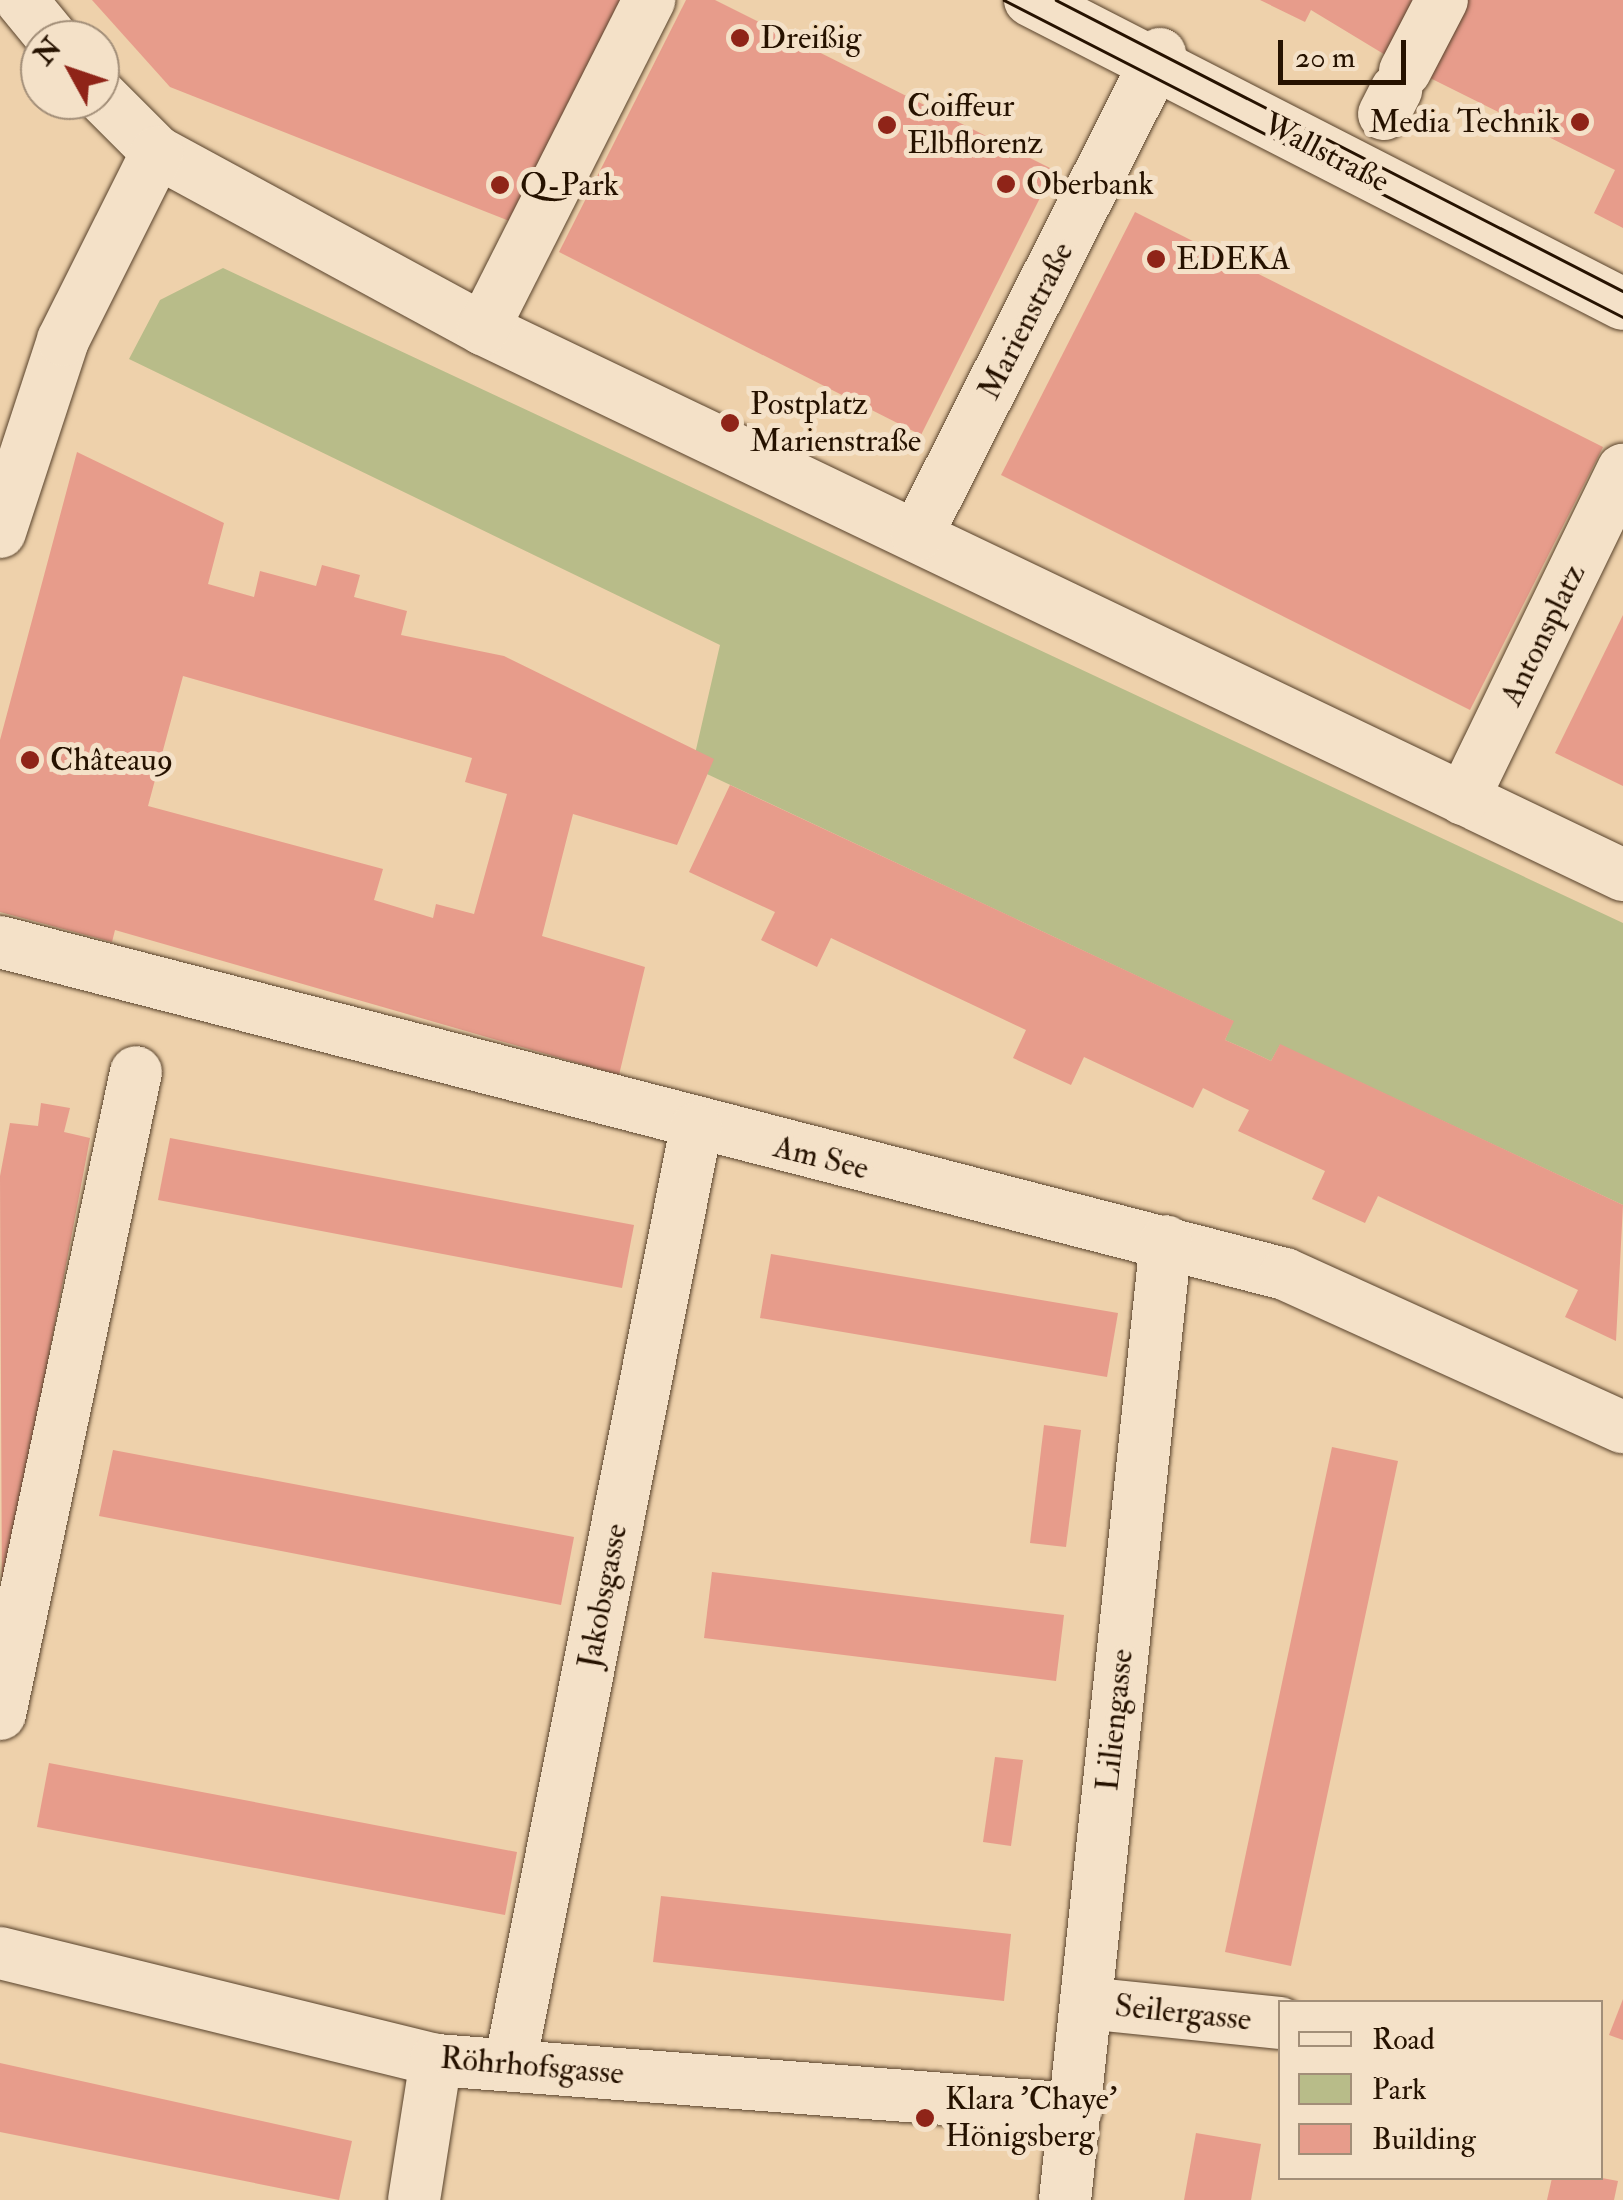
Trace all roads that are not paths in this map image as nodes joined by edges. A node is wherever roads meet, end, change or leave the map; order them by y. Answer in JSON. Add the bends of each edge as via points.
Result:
{"nodes":[{"id":1,"x":21,"y":0,"type":"edge"},
{"id":2,"x":650,"y":0,"type":"edge"},
{"id":3,"x":1030,"y":0,"type":"edge"},
{"id":4,"x":1442,"y":0,"type":"edge"},
{"id":5,"x":38,"y":20,"type":"edge"},
{"id":6,"x":1158,"y":59,"type":"junction"},
{"id":7,"x":1395,"y":92,"type":"dead end"},
{"id":8,"x":120,"y":114,"type":"edge"},
{"id":9,"x":157,"y":152,"type":"junction"},
{"id":10,"x":1623,"y":304,"type":"edge"},
{"id":11,"x":483,"y":328,"type":"junction"},
{"id":12,"x":1623,"y":470,"type":"edge"},
{"id":13,"x":0,"y":532,"type":"edge"},
{"id":14,"x":917,"y":535,"type":"junction"},
{"id":15,"x":1463,"y":799,"type":"junction"},
{"id":16,"x":1623,"y":875,"type":"edge"},
{"id":17,"x":0,"y":942,"type":"edge"},
{"id":18,"x":136,"y":1072,"type":"dead end"},
{"id":19,"x":696,"y":1128,"type":"junction"},
{"id":20,"x":1166,"y":1241,"type":"junction"},
{"id":21,"x":1623,"y":1427,"type":"edge"},
{"id":22,"x":0,"y":1714,"type":"edge"},
{"id":23,"x":0,"y":1953,"type":"edge"},
{"id":24,"x":1086,"y":2003,"type":"junction"},
{"id":25,"x":1278,"y":2023,"type":"edge"},
{"id":26,"x":436,"y":2060,"type":"junction"},
{"id":27,"x":510,"y":2064,"type":"junction"},
{"id":28,"x":1076,"y":2109,"type":"junction"},
{"id":29,"x":414,"y":2200,"type":"edge"},
{"id":30,"x":1065,"y":2200,"type":"edge"}],
"edges":[{"from":1,"to":5,"type":"street"},
{"from":2,"to":11,"type":"street"},
{"from":3,"to":6,"type":"street","name":"Wallstraße"},
{"from":4,"to":7,"type":"street"},
{"from":6,"to":10,"type":"street","name":"Wallstraße"},
{"from":6,"to":14,"type":"street","name":"Marienstraße"},
{"from":8,"to":9,"type":"street"},
{"from":9,"to":11,"type":"street"},
{"from":9,"to":13,"type":"street","via":[[63,340]]},
{"from":11,"to":14,"type":"street"},
{"from":12,"to":15,"type":"street","name":"Antonsplatz"},
{"from":14,"to":15,"type":"street"},
{"from":15,"to":16,"type":"street"},
{"from":17,"to":19,"type":"street","name":"Am See"},
{"from":18,"to":22,"type":"street"},
{"from":19,"to":20,"type":"street","name":"Am See"},
{"from":19,"to":27,"type":"street","name":"Jakobsgasse"},
{"from":20,"to":21,"type":"street","name":"Am See","via":[[1285,1274]]},
{"from":20,"to":24,"type":"street","name":"Liliengasse"},
{"from":23,"to":26,"type":"street","name":"Röhrhofsgasse"},
{"from":24,"to":25,"type":"street","name":"Seilergasse"},
{"from":24,"to":28,"type":"street","name":"Liliengasse"},
{"from":26,"to":27,"type":"street","name":"Röhrhofsgasse"},
{"from":26,"to":29,"type":"street"},
{"from":27,"to":28,"type":"street","name":"Röhrhofsgasse"},
{"from":28,"to":30,"type":"street","name":"Liliengasse"}]}
